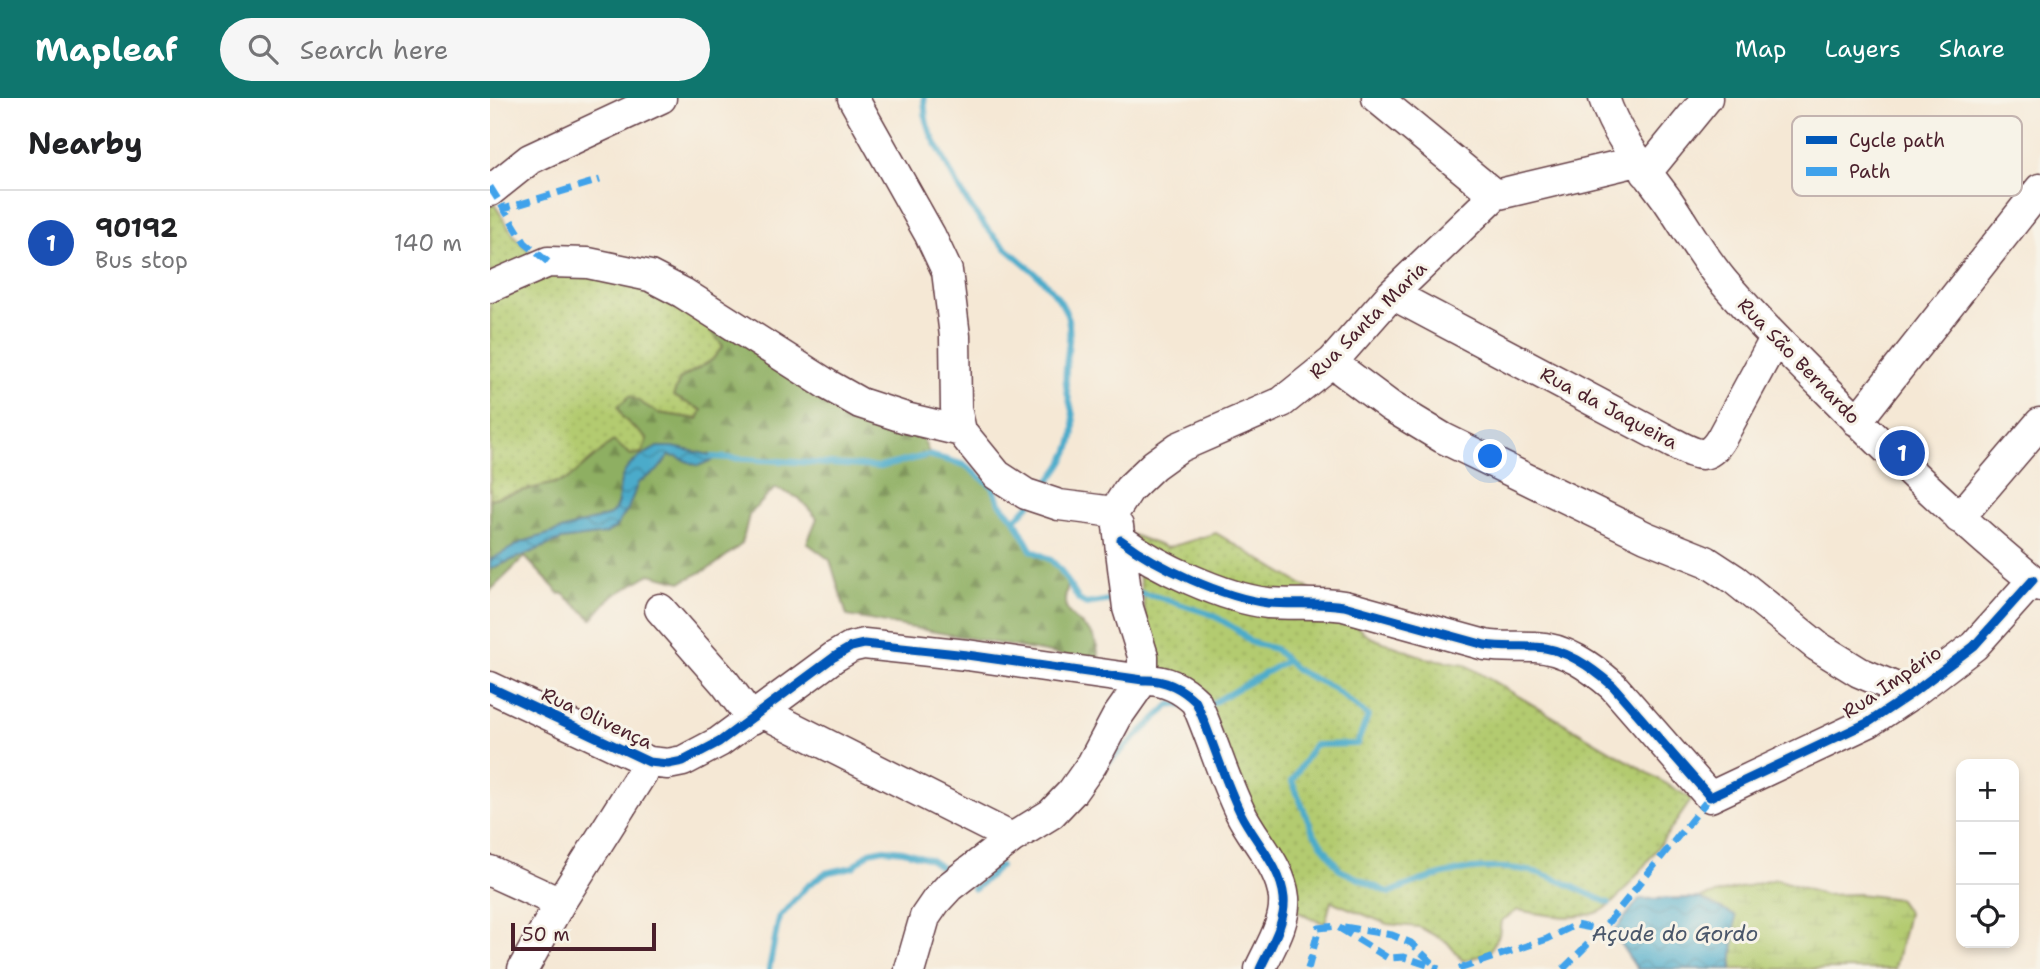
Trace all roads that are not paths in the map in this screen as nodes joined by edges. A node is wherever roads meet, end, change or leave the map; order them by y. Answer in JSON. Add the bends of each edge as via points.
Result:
{"nodes":[{"id":1,"x":661,"y":98,"type":"edge"},
{"id":2,"x":853,"y":98,"type":"edge"},
{"id":3,"x":1377,"y":98,"type":"edge"},
{"id":4,"x":1604,"y":98,"type":"edge"},
{"id":5,"x":1707,"y":98,"type":"edge"},
{"id":6,"x":1642,"y":167,"type":"junction"},
{"id":7,"x":2040,"y":189,"type":"edge"},
{"id":8,"x":490,"y":191,"type":"edge"},
{"id":9,"x":1495,"y":195,"type":"junction"},
{"id":10,"x":490,"y":286,"type":"edge"},
{"id":11,"x":1392,"y":294,"type":"junction"},
{"id":12,"x":1775,"y":339,"type":"junction"},
{"id":13,"x":1333,"y":361,"type":"junction"},
{"id":14,"x":1857,"y":421,"type":"junction"},
{"id":15,"x":2040,"y":423,"type":"edge"},
{"id":16,"x":961,"y":431,"type":"junction"},
{"id":17,"x":1959,"y":518,"type":"junction"},
{"id":18,"x":1118,"y":526,"type":"junction"},
{"id":19,"x":2037,"y":583,"type":"edge"},
{"id":20,"x":660,"y":609,"type":"dead end"},
{"id":21,"x":1143,"y":680,"type":"junction"},
{"id":22,"x":490,"y":687,"type":"edge"},
{"id":23,"x":1912,"y":694,"type":"junction"},
{"id":24,"x":757,"y":715,"type":"junction"},
{"id":25,"x":649,"y":762,"type":"junction"},
{"id":26,"x":1012,"y":838,"type":"junction"},
{"id":27,"x":490,"y":871,"type":"edge"},
{"id":28,"x":560,"y":903,"type":"junction"},
{"id":29,"x":523,"y":969,"type":"edge"},
{"id":30,"x":911,"y":969,"type":"edge"},
{"id":31,"x":1260,"y":969,"type":"edge"}],
"edges":[{"from":1,"to":8,"type":"street","via":[[530,159]]},
{"from":2,"to":16,"type":"street","via":[[947,271]]},
{"from":3,"to":9,"type":"street"},
{"from":4,"to":6,"type":"street","name":"Rua São Bernardo","via":[[1618,132]]},
{"from":5,"to":6,"type":"street"},
{"from":6,"to":9,"type":"street"},
{"from":6,"to":12,"type":"street","name":"Rua São Bernardo","via":[[1720,277]]},
{"from":7,"to":14,"type":"street"},
{"from":9,"to":11,"type":"street","name":"Rua Santa Maria"},
{"from":10,"to":16,"type":"street","via":[[548,262],[588,263],[650,276],[860,402]]},
{"from":11,"to":12,"type":"street","name":"Rua da Jaqueira","via":[[1695,454],[1706,455],[1715,449]]},
{"from":11,"to":13,"type":"street","name":"Rua Santa Maria"},
{"from":12,"to":14,"type":"street","name":"Rua São Bernardo"},
{"from":13,"to":18,"type":"street","name":"Rua Santa Maria","via":[[1282,402],[1180,446],[1154,465],[1129,488]]},
{"from":13,"to":23,"type":"street","via":[[1390,406],[1443,438],[1646,537],[1706,561],[1817,646],[1859,672]]},
{"from":14,"to":17,"type":"street","name":"Rua São Bernardo"},
{"from":15,"to":17,"type":"street"},
{"from":16,"to":18,"type":"street","via":[[997,475],[1037,498]]},
{"from":17,"to":19,"type":"street","name":"Rua São Bernardo"},
{"from":18,"to":21,"type":"street","via":[[1126,595],[1143,656]]},
{"from":18,"to":23,"type":"street","name":"Rua Império","via":[[1144,557],[1238,598],[1344,606],[1485,645],[1535,647],[1565,654],[1613,686],[1710,797],[1870,722]]},
{"from":19,"to":23,"type":"street","name":"Rua Império","via":[[1975,646]]},
{"from":20,"to":24,"type":"street"},
{"from":21,"to":24,"type":"street","name":"Rua Olivença","via":[[864,644],[834,657]]},
{"from":21,"to":26,"type":"street","via":[[1072,792],[1051,814]]},
{"from":21,"to":31,"type":"street","name":"Rua Olivença","via":[[1167,683],[1196,702],[1238,810],[1276,869],[1284,899],[1281,926]]},
{"from":22,"to":25,"type":"street","name":"Rua Olivença"},
{"from":24,"to":25,"type":"street","name":"Rua Olivença","via":[[683,761]]},
{"from":24,"to":26,"type":"street"},
{"from":25,"to":28,"type":"street"},
{"from":26,"to":30,"type":"street","via":[[936,901],[925,917]]},
{"from":27,"to":28,"type":"street"},
{"from":28,"to":29,"type":"street"}]}
